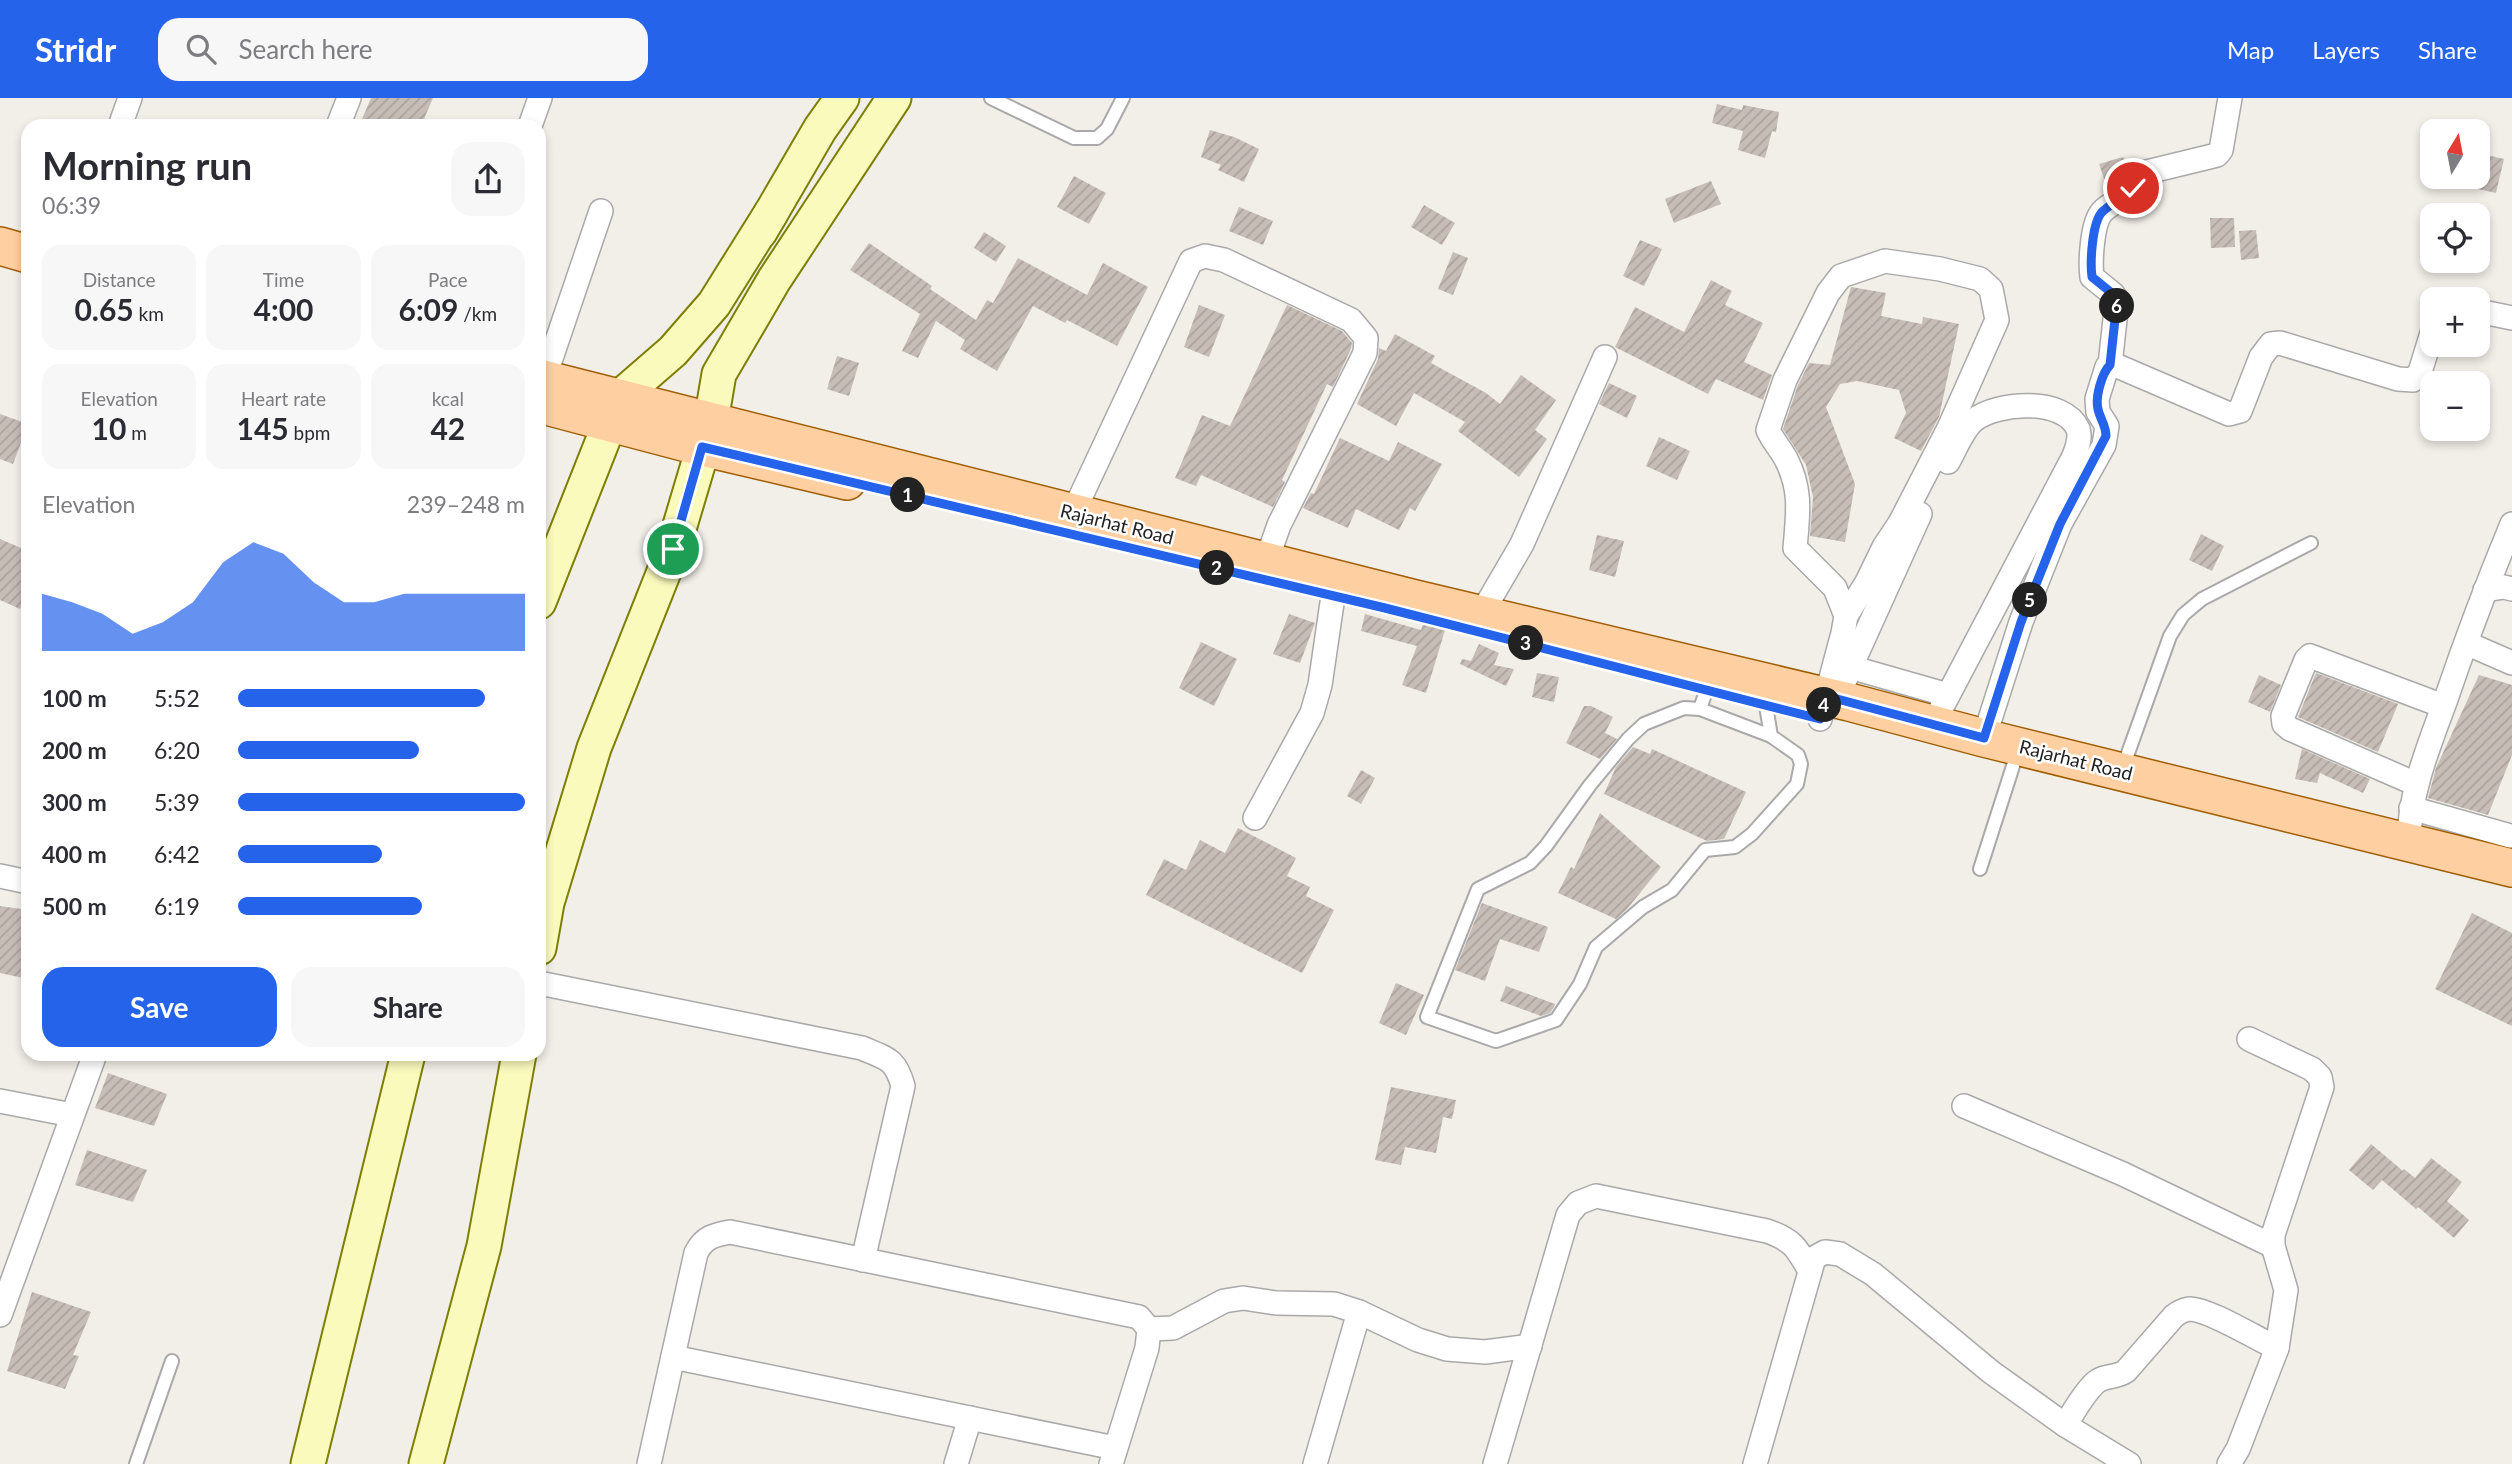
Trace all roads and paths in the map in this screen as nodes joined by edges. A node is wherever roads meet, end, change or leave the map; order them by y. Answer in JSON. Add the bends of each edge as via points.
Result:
{"nodes":[{"id":1,"x":130,"y":98,"type":"edge"},
{"id":2,"x":349,"y":98,"type":"edge"},
{"id":3,"x":540,"y":98,"type":"edge"},
{"id":4,"x":842,"y":98,"type":"edge"},
{"id":5,"x":894,"y":98,"type":"edge"},
{"id":6,"x":991,"y":98,"type":"edge"},
{"id":7,"x":1123,"y":98,"type":"edge"},
{"id":8,"x":2230,"y":98,"type":"edge"},
{"id":9,"x":122,"y":119,"type":"edge"},
{"id":10,"x":341,"y":119,"type":"edge"},
{"id":11,"x":532,"y":119,"type":"edge"},
{"id":12,"x":601,"y":211,"type":"dead end"},
{"id":13,"x":0,"y":246,"type":"edge"},
{"id":14,"x":21,"y":252,"type":"edge"},
{"id":15,"x":0,"y":271,"type":"edge"},
{"id":16,"x":21,"y":276,"type":"edge"},
{"id":17,"x":2490,"y":313,"type":"edge"},
{"id":18,"x":2512,"y":318,"type":"edge"},
{"id":19,"x":1605,"y":357,"type":"dead end"},
{"id":20,"x":2425,"y":357,"type":"edge"},
{"id":21,"x":2110,"y":365,"type":"junction"},
{"id":22,"x":546,"y":372,"type":"edge"},
{"id":23,"x":546,"y":389,"type":"edge"},
{"id":24,"x":615,"y":410,"type":"junction"},
{"id":25,"x":707,"y":434,"type":"junction"},
{"id":26,"x":1073,"y":513,"type":"junction"},
{"id":27,"x":2512,"y":524,"type":"edge"},
{"id":28,"x":2311,"y":543,"type":"dead end"},
{"id":29,"x":1266,"y":562,"type":"junction"},
{"id":30,"x":546,"y":584,"type":"edge"},
{"id":31,"x":2512,"y":589,"type":"edge"},
{"id":32,"x":2485,"y":590,"type":"junction"},
{"id":33,"x":1333,"y":596,"type":"junction"},
{"id":34,"x":1480,"y":616,"type":"junction"},
{"id":35,"x":1846,"y":616,"type":"junction"},
{"id":36,"x":2466,"y":643,"type":"junction"},
{"id":37,"x":2512,"y":663,"type":"edge"},
{"id":38,"x":1833,"y":695,"type":"junction"},
{"id":39,"x":1704,"y":699,"type":"junction"},
{"id":40,"x":2443,"y":706,"type":"junction"},
{"id":41,"x":1940,"y":710,"type":"junction"},
{"id":42,"x":1768,"y":721,"type":"junction"},
{"id":43,"x":1984,"y":738,"type":"junction"},
{"id":44,"x":2012,"y":766,"type":"junction"},
{"id":45,"x":2121,"y":772,"type":"junction"},
{"id":46,"x":2416,"y":784,"type":"junction"},
{"id":47,"x":1255,"y":818,"type":"dead end"},
{"id":48,"x":2407,"y":838,"type":"junction"},
{"id":49,"x":2509,"y":858,"type":"edge"},
{"id":50,"x":1980,"y":869,"type":"dead end"},
{"id":51,"x":0,"y":876,"type":"edge"},
{"id":52,"x":21,"y":880,"type":"edge"},
{"id":53,"x":546,"y":909,"type":"edge"},
{"id":54,"x":546,"y":984,"type":"edge"},
{"id":55,"x":2249,"y":1039,"type":"dead end"},
{"id":56,"x":92,"y":1061,"type":"edge"},
{"id":57,"x":406,"y":1061,"type":"edge"},
{"id":58,"x":518,"y":1061,"type":"edge"},
{"id":59,"x":0,"y":1101,"type":"edge"},
{"id":60,"x":1965,"y":1106,"type":"dead end"},
{"id":61,"x":72,"y":1115,"type":"junction"},
{"id":62,"x":2273,"y":1245,"type":"junction"},
{"id":63,"x":863,"y":1260,"type":"junction"},
{"id":64,"x":1810,"y":1271,"type":"junction"},
{"id":65,"x":1359,"y":1312,"type":"junction"},
{"id":66,"x":0,"y":1315,"type":"edge"},
{"id":67,"x":1149,"y":1329,"type":"junction"},
{"id":68,"x":1530,"y":1346,"type":"junction"},
{"id":69,"x":2277,"y":1349,"type":"junction"},
{"id":70,"x":673,"y":1357,"type":"junction"},
{"id":71,"x":172,"y":1361,"type":"dead end"},
{"id":72,"x":970,"y":1418,"type":"junction"},
{"id":73,"x":2065,"y":1425,"type":"junction"},
{"id":74,"x":1113,"y":1456,"type":"edge"},
{"id":75,"x":136,"y":1464,"type":"edge"},
{"id":76,"x":308,"y":1464,"type":"edge"},
{"id":77,"x":426,"y":1464,"type":"edge"},
{"id":78,"x":649,"y":1464,"type":"edge"},
{"id":79,"x":956,"y":1464,"type":"edge"},
{"id":80,"x":1315,"y":1464,"type":"edge"},
{"id":81,"x":1495,"y":1464,"type":"edge"},
{"id":82,"x":1755,"y":1464,"type":"edge"},
{"id":83,"x":2129,"y":1464,"type":"edge"},
{"id":84,"x":2229,"y":1464,"type":"edge"}],
"edges":[{"from":1,"to":9,"type":"street"},
{"from":2,"to":10,"type":"street"},
{"from":3,"to":11,"type":"street"},
{"from":4,"to":24,"type":"main road","via":[[771,213],[710,330]]},
{"from":5,"to":25,"type":"main road","via":[[774,280],[719,374]]},
{"from":6,"to":7,"type":"lane","via":[[1074,138],[1097,138]]},
{"from":8,"to":21,"type":"street","via":[[2217,155],[2147,172],[2096,221],[2092,277],[2117,301]]},
{"from":12,"to":22,"type":"street"},
{"from":13,"to":14,"type":"main road"},
{"from":15,"to":16,"type":"main road"},
{"from":17,"to":18,"type":"street"},
{"from":19,"to":34,"type":"street","via":[[1522,544]]},
{"from":20,"to":21,"type":"street","via":[[2413,380],[2398,379],[2271,344],[2236,414]]},
{"from":21,"to":43,"type":"street","via":[[2097,399],[2106,426],[2104,445],[2060,524],[2021,622]]},
{"from":23,"to":24,"type":"main road","name":"Rajarhat Road"},
{"from":24,"to":25,"type":"main road","name":"Rajarhat Road"},
{"from":24,"to":30,"type":"main road"},
{"from":25,"to":26,"type":"main road","name":"Rajarhat Road"},
{"from":25,"to":33,"type":"main road","name":"Rajarhat Road"},
{"from":25,"to":53,"type":"main road","via":[[673,549],[594,748]]},
{"from":26,"to":29,"type":"main road","name":"Rajarhat Road"},
{"from":26,"to":29,"type":"street","via":[[1191,261],[1205,256],[1224,260],[1351,320],[1366,338],[1365,353],[1279,525]]},
{"from":27,"to":32,"type":"street"},
{"from":28,"to":45,"type":"lane","via":[[2203,599],[2183,615],[2170,636]]},
{"from":29,"to":34,"type":"main road","name":"Rajarhat Road"},
{"from":31,"to":32,"type":"street"},
{"from":32,"to":36,"type":"street"},
{"from":33,"to":39,"type":"main road","name":"Rajarhat Road"},
{"from":33,"to":47,"type":"street","via":[[1312,713]]},
{"from":34,"to":38,"type":"main road","name":"Rajarhat Road"},
{"from":35,"to":35,"type":"street","via":[[1835,588],[1795,548],[1799,497],[1790,467],[1768,430],[1786,380],[1828,293],[1841,276],[1885,261],[1980,279],[1991,289],[1997,320],[1949,428]]},
{"from":35,"to":38,"type":"street"},
{"from":36,"to":37,"type":"street"},
{"from":36,"to":40,"type":"street"},
{"from":38,"to":41,"type":"main road","name":"Rajarhat Road"},
{"from":38,"to":41,"type":"street","via":[[1932,488],[1972,421],[2012,405],[2066,415],[2078,429],[2074,456]]},
{"from":38,"to":42,"type":"main road","name":"Rajarhat Road"},
{"from":38,"to":44,"type":"main road","name":"Rajarhat Road"},
{"from":39,"to":42,"type":"main road","name":"Rajarhat Road"},
{"from":39,"to":42,"type":"lane","via":[[1644,724],[1530,863],[1478,889],[1427,1017],[1496,1041],[1556,1020],[1580,984],[1596,947],[1643,907],[1672,890],[1705,850],[1735,847],[1752,834],[1797,784],[1798,755]]},
{"from":40,"to":46,"type":"street"},
{"from":40,"to":46,"type":"street","via":[[2310,656],[2283,716],[2290,729]]},
{"from":41,"to":43,"type":"main road","name":"Rajarhat Road"},
{"from":43,"to":45,"type":"main road","name":"Rajarhat Road"},
{"from":44,"to":48,"type":"main road","name":"Rajarhat Road"},
{"from":44,"to":50,"type":"lane"},
{"from":45,"to":48,"type":"main road","name":"Rajarhat Road"},
{"from":46,"to":48,"type":"street"},
{"from":48,"to":49,"type":"main road","name":"Rajarhat Road"},
{"from":48,"to":49,"type":"street"},
{"from":51,"to":52,"type":"street"},
{"from":54,"to":63,"type":"street","via":[[862,1048],[897,1067],[903,1086]]},
{"from":55,"to":62,"type":"street","via":[[2312,1069],[2322,1087]]},
{"from":56,"to":61,"type":"street"},
{"from":57,"to":76,"type":"main road"},
{"from":58,"to":77,"type":"main road","via":[[484,1246]]},
{"from":59,"to":61,"type":"street"},
{"from":60,"to":62,"type":"street"},
{"from":61,"to":66,"type":"street"},
{"from":62,"to":69,"type":"street","via":[[2286,1290]]},
{"from":63,"to":67,"type":"street","via":[[1139,1317]]},
{"from":63,"to":70,"type":"street","via":[[730,1231],[710,1237],[696,1253]]},
{"from":64,"to":68,"type":"street","via":[[1787,1238],[1596,1196],[1578,1203],[1567,1215]]},
{"from":64,"to":73,"type":"street","via":[[1814,1258],[1825,1252],[1840,1254],[1872,1273],[1992,1372]]},
{"from":64,"to":82,"type":"street"},
{"from":65,"to":67,"type":"street","via":[[1334,1304],[1243,1298],[1224,1301],[1173,1328]]},
{"from":65,"to":68,"type":"street","via":[[1447,1349],[1485,1352]]},
{"from":65,"to":80,"type":"street"},
{"from":67,"to":74,"type":"street"},
{"from":68,"to":81,"type":"street"},
{"from":69,"to":73,"type":"street","via":[[2207,1314],[2182,1311],[2121,1376],[2095,1383]]},
{"from":69,"to":84,"type":"street"},
{"from":70,"to":72,"type":"street"},
{"from":70,"to":78,"type":"street"},
{"from":71,"to":75,"type":"lane"},
{"from":72,"to":74,"type":"street"},
{"from":72,"to":79,"type":"street"},
{"from":73,"to":83,"type":"street"}]}
